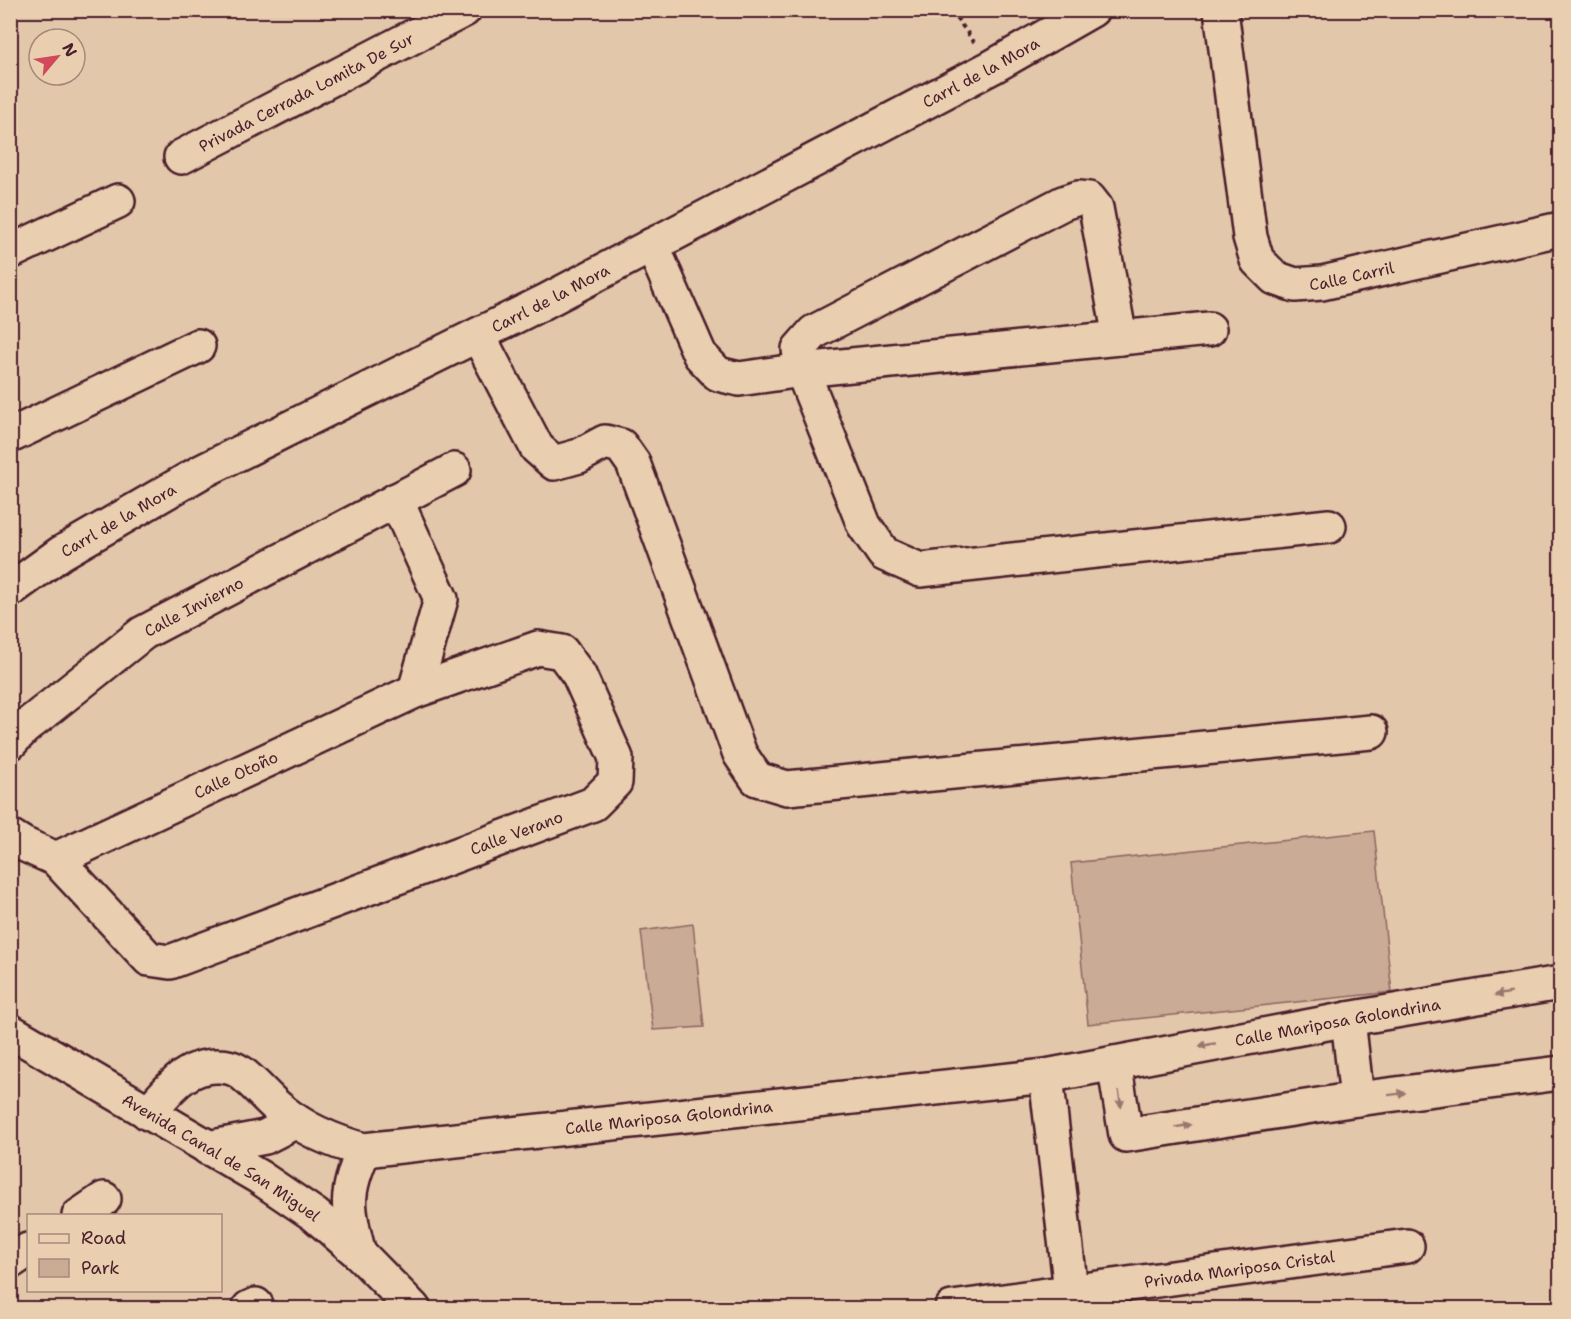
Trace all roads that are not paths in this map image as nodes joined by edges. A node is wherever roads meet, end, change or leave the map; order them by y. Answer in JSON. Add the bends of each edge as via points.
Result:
{"nodes":[{"id":1,"x":464,"y":10,"type":"edge"},
{"id":2,"x":1092,"y":10,"type":"edge"},
{"id":3,"x":1221,"y":10,"type":"edge"},
{"id":4,"x":181,"y":157,"type":"dead end"},
{"id":5,"x":118,"y":201,"type":"dead end"},
{"id":6,"x":1560,"y":229,"type":"edge"},
{"id":7,"x":652,"y":245,"type":"junction"},
{"id":8,"x":10,"y":252,"type":"edge"},
{"id":9,"x":1209,"y":329,"type":"dead end"},
{"id":10,"x":478,"y":335,"type":"junction"},
{"id":11,"x":1120,"y":338,"type":"junction"},
{"id":12,"x":198,"y":346,"type":"dead end"},
{"id":13,"x":802,"y":370,"type":"junction"},
{"id":14,"x":10,"y":436,"type":"edge"},
{"id":15,"x":454,"y":470,"type":"dead end"},
{"id":16,"x":396,"y":500,"type":"junction"},
{"id":17,"x":1329,"y":526,"type":"dead end"},
{"id":18,"x":10,"y":590,"type":"edge"},
{"id":19,"x":415,"y":691,"type":"junction"},
{"id":20,"x":1371,"y":732,"type":"dead end"},
{"id":21,"x":10,"y":743,"type":"edge"},
{"id":22,"x":10,"y":836,"type":"edge"},
{"id":23,"x":56,"y":859,"type":"junction"},
{"id":24,"x":1560,"y":983,"type":"edge"},
{"id":25,"x":1348,"y":1019,"type":"junction"},
{"id":26,"x":10,"y":1031,"type":"edge"},
{"id":27,"x":1114,"y":1063,"type":"junction"},
{"id":28,"x":1560,"y":1073,"type":"edge"},
{"id":29,"x":1046,"y":1076,"type":"junction"},
{"id":30,"x":1357,"y":1099,"type":"junction"},
{"id":31,"x":148,"y":1113,"type":"junction"},
{"id":32,"x":296,"y":1121,"type":"junction"},
{"id":33,"x":208,"y":1148,"type":"junction"},
{"id":34,"x":364,"y":1150,"type":"junction"},
{"id":35,"x":259,"y":1178,"type":"junction"},
{"id":36,"x":1407,"y":1246,"type":"dead end"},
{"id":37,"x":27,"y":1251,"type":"edge"},
{"id":38,"x":359,"y":1253,"type":"junction"},
{"id":39,"x":10,"y":1262,"type":"edge"},
{"id":40,"x":1072,"y":1300,"type":"edge"},
{"id":41,"x":413,"y":1308,"type":"edge"},
{"id":42,"x":952,"y":1308,"type":"edge"}],
"edges":[{"from":1,"to":4,"type":"street","name":"Privada Cerrada Lomita De Sur"},
{"from":2,"to":7,"type":"street","name":"Carrl de la Mora","via":[[992,67]]},
{"from":3,"to":6,"type":"street","name":"Calle Carril","via":[[1250,237],[1257,261],[1275,278],[1295,285],[1322,284]]},
{"from":5,"to":8,"type":"street"},
{"from":7,"to":10,"type":"street","name":"Carrl de la Mora"},
{"from":7,"to":13,"type":"street","via":[[700,355],[718,374],[739,379]]},
{"from":9,"to":11,"type":"street"},
{"from":10,"to":18,"type":"street","name":"Carrl de la Mora","via":[[201,472],[61,553]]},
{"from":10,"to":20,"type":"street","via":[[537,448],[554,463],[579,456],[605,441],[621,446],[633,463],[740,754],[757,779],[787,789]]},
{"from":11,"to":13,"type":"street"},
{"from":11,"to":13,"type":"street","via":[[1096,208],[1089,199],[1078,198],[814,332],[799,349]]},
{"from":12,"to":14,"type":"street"},
{"from":13,"to":17,"type":"street","via":[[864,525],[884,554],[920,570]]},
{"from":15,"to":16,"type":"street","name":"Calle Invierno"},
{"from":16,"to":19,"type":"street","via":[[441,599]]},
{"from":16,"to":21,"type":"street","name":"Calle Invierno","via":[[143,633]]},
{"from":19,"to":23,"type":"street","name":"Calle Otoño"},
{"from":19,"to":23,"type":"street","name":"Calle Verano","via":[[538,648],[562,652],[579,675],[615,758],[615,782],[594,804],[170,962],[149,959]]},
{"from":22,"to":23,"type":"street"},
{"from":24,"to":25,"type":"street","name":"Calle Mariposa Golondrina","one_way":true},
{"from":25,"to":27,"type":"street","name":"Calle Mariposa Golondrina","one_way":true},
{"from":25,"to":30,"type":"street"},
{"from":26,"to":31,"type":"street","name":"Avenida Canal de San Miguel"},
{"from":27,"to":29,"type":"street","name":"Calle Mariposa Golondrina"},
{"from":27,"to":30,"type":"street","one_way":true,"via":[[1126,1135]]},
{"from":30,"to":28,"type":"street","one_way":true},
{"from":29,"to":34,"type":"street","name":"Calle Mariposa Golondrina"},
{"from":29,"to":40,"type":"street"},
{"from":31,"to":32,"type":"street","name":"Calle Mariposa Golondrina","via":[[184,1074],[221,1065],[239,1072]]},
{"from":31,"to":33,"type":"street","name":"Avenida Canal de San Miguel"},
{"from":32,"to":33,"type":"street","via":[[265,1137]]},
{"from":32,"to":34,"type":"street","name":"Calle Mariposa Golondrina","via":[[327,1138]]},
{"from":32,"to":35,"type":"street"},
{"from":33,"to":35,"type":"street","name":"Avenida Canal de San Miguel"},
{"from":34,"to":38,"type":"street","via":[[354,1170],[350,1192],[349,1216]]},
{"from":35,"to":38,"type":"street","name":"Avenida Canal de San Miguel","via":[[315,1215]]},
{"from":36,"to":40,"type":"street","name":"Privada Mariposa Cristal"},
{"from":37,"to":39,"type":"street"},
{"from":38,"to":41,"type":"street","name":"Avenida Canal de San Miguel"},
{"from":40,"to":42,"type":"street","name":"Privada Mariposa Cristal"}]}
